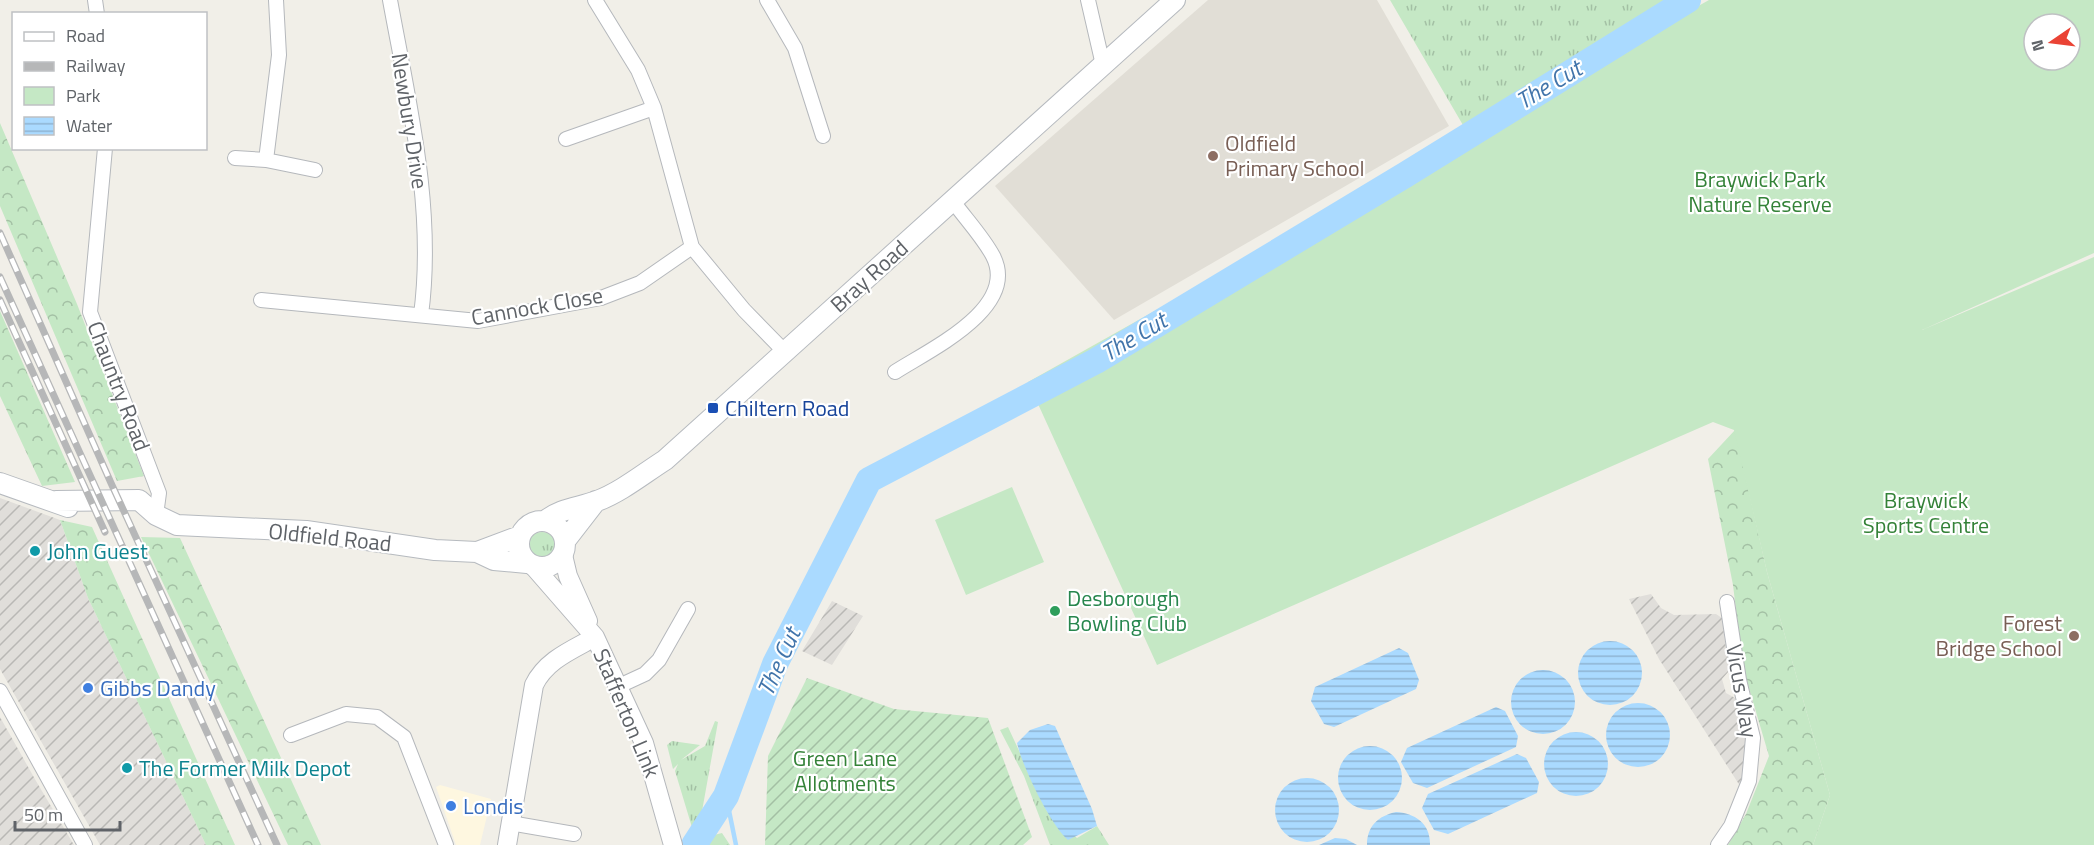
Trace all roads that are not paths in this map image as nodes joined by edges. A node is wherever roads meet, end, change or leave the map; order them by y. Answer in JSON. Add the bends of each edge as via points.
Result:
{"nodes":[{"id":1,"x":276,"y":0,"type":"edge"},
{"id":2,"x":390,"y":0,"type":"edge"},
{"id":3,"x":595,"y":0,"type":"edge"},
{"id":4,"x":767,"y":0,"type":"edge"},
{"id":5,"x":1088,"y":0,"type":"edge"},
{"id":6,"x":1175,"y":0,"type":"edge"},
{"id":7,"x":1103,"y":65,"type":"junction"},
{"id":8,"x":654,"y":108,"type":"junction"},
{"id":9,"x":823,"y":136,"type":"dead end"},
{"id":10,"x":566,"y":139,"type":"dead end"},
{"id":11,"x":105,"y":150,"type":"edge"},
{"id":12,"x":235,"y":158,"type":"dead end"},
{"id":13,"x":266,"y":160,"type":"junction"},
{"id":14,"x":315,"y":170,"type":"dead end"},
{"id":15,"x":952,"y":201,"type":"junction"},
{"id":16,"x":692,"y":247,"type":"junction"},
{"id":17,"x":261,"y":300,"type":"dead end"},
{"id":18,"x":421,"y":315,"type":"junction"},
{"id":19,"x":785,"y":352,"type":"junction"},
{"id":20,"x":895,"y":372,"type":"dead end"},
{"id":21,"x":0,"y":483,"type":"edge"},
{"id":22,"x":596,"y":501,"type":"junction"},
{"id":23,"x":156,"y":515,"type":"junction"},
{"id":24,"x":545,"y":521,"type":"junction"},
{"id":25,"x":520,"y":536,"type":"junction"},
{"id":26,"x":564,"y":548,"type":"junction"},
{"id":27,"x":477,"y":552,"type":"junction"},
{"id":28,"x":531,"y":565,"type":"junction"},
{"id":29,"x":1727,"y":602,"type":"dead end"},
{"id":30,"x":688,"y":609,"type":"dead end"},
{"id":31,"x":595,"y":637,"type":"junction"},
{"id":32,"x":619,"y":686,"type":"junction"},
{"id":33,"x":0,"y":692,"type":"edge"},
{"id":34,"x":291,"y":735,"type":"dead end"},
{"id":35,"x":510,"y":823,"type":"junction"},
{"id":36,"x":574,"y":834,"type":"dead end"},
{"id":37,"x":85,"y":845,"type":"edge"},
{"id":38,"x":446,"y":845,"type":"edge"},
{"id":39,"x":507,"y":845,"type":"edge"},
{"id":40,"x":673,"y":845,"type":"edge"},
{"id":41,"x":1718,"y":845,"type":"edge"}],
"edges":[{"from":1,"to":13,"type":"street","via":[[279,55]]},
{"from":2,"to":18,"type":"street","name":"Newbury Drive","via":[[422,176]]},
{"from":3,"to":8,"type":"street","via":[[638,70]]},
{"from":4,"to":9,"type":"street","via":[[795,48]]},
{"from":5,"to":7,"type":"street"},
{"from":6,"to":7,"type":"main road","name":"Bray Road"},
{"from":7,"to":15,"type":"main road","name":"Bray Road"},
{"from":8,"to":10,"type":"street"},
{"from":8,"to":16,"type":"street"},
{"from":11,"to":23,"type":"street","name":"Chauntry Road","via":[[90,312],[159,493]]},
{"from":12,"to":13,"type":"street"},
{"from":13,"to":14,"type":"street"},
{"from":15,"to":19,"type":"main road","name":"Bray Road"},
{"from":15,"to":20,"type":"street","via":[[994,257],[996,292],[980,316]]},
{"from":16,"to":18,"type":"street","name":"Cannock Close","via":[[640,283],[601,298],[478,321]]},
{"from":16,"to":19,"type":"street"},
{"from":17,"to":18,"type":"street","name":"Cannock Close"},
{"from":19,"to":22,"type":"main road","name":"Bray Road","via":[[665,460]]},
{"from":21,"to":23,"type":"main road","name":"Oldfield Road","via":[[56,501],[139,500]]},
{"from":22,"to":24,"type":"main road","name":"Bray Road","via":[[555,513]]},
{"from":22,"to":26,"type":"main road"},
{"from":23,"to":27,"type":"main road","name":"Oldfield Road","via":[[177,525],[306,531],[435,550]]},
{"from":24,"to":25,"type":"main road","via":[[530,524]]},
{"from":24,"to":26,"type":"main road","via":[[560,529]]},
{"from":25,"to":27,"type":"main road"},
{"from":25,"to":28,"type":"main road","via":[[519,550]]},
{"from":26,"to":28,"type":"main road","via":[[553,565]]},
{"from":26,"to":31,"type":"street","via":[[568,576]]},
{"from":27,"to":28,"type":"main road","name":"Oldfield Road","via":[[494,560]]},
{"from":28,"to":31,"type":"street","name":"Stafferton Link"},
{"from":29,"to":41,"type":"street","name":"Vicus Way","via":[[1753,738],[1749,781],[1731,826]]},
{"from":30,"to":32,"type":"street","via":[[659,660],[645,674]]},
{"from":31,"to":32,"type":"street","name":"Stafferton Link"},
{"from":31,"to":35,"type":"street","via":[[549,665],[534,685]]},
{"from":32,"to":40,"type":"street","name":"Stafferton Link","via":[[644,743]]},
{"from":33,"to":37,"type":"street"},
{"from":34,"to":38,"type":"street","via":[[346,714],[377,717],[404,737]]},
{"from":35,"to":36,"type":"street"},
{"from":35,"to":39,"type":"street"}]}
